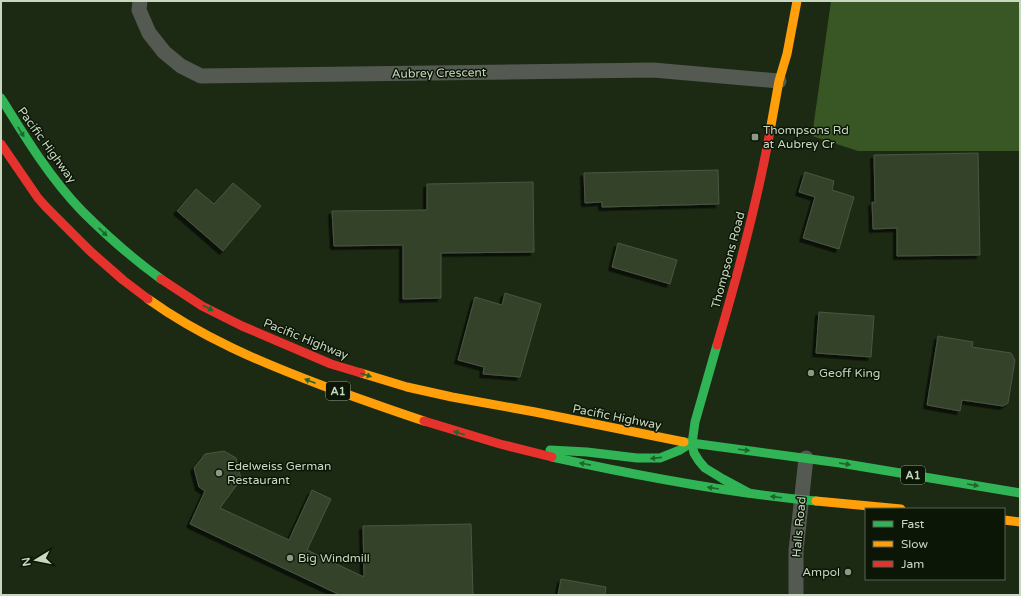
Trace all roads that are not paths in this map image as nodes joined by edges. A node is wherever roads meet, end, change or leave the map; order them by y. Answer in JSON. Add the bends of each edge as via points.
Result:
{"nodes":[{"id":1,"x":140,"y":1,"type":"edge"},
{"id":2,"x":797,"y":1,"type":"edge"},
{"id":3,"x":779,"y":82,"type":"junction"},
{"id":4,"x":1,"y":98,"type":"edge"},
{"id":5,"x":1,"y":144,"type":"edge"},
{"id":6,"x":691,"y":443,"type":"junction"},
{"id":7,"x":528,"y":451,"type":"junction"},
{"id":8,"x":806,"y":458,"type":"junction"},
{"id":9,"x":1020,"y":493,"type":"edge"},
{"id":10,"x":752,"y":494,"type":"junction"},
{"id":11,"x":801,"y":500,"type":"junction"},
{"id":12,"x":890,"y":508,"type":"edge"},
{"id":13,"x":1005,"y":520,"type":"edge"},
{"id":14,"x":1020,"y":522,"type":"edge"},
{"id":15,"x":796,"y":595,"type":"edge"}],
"edges":[{"from":1,"to":3,"type":"street","name":"Aubrey Crescent","via":[[139,10],[149,33],[164,52],[181,66],[201,76],[653,70]]},
{"from":2,"to":3,"type":"main road","name":"Thompsons Road"},
{"from":3,"to":6,"type":"main road","name":"Thompsons Road","via":[[762,176],[740,267]]},
{"from":4,"to":6,"type":"main road","name":"Pacific Highway","number":"A1","one_way":true,"via":[[27,141],[58,184],[82,211],[132,257],[202,306],[331,364],[408,387],[452,398]]},
{"from":7,"to":5,"type":"main road","number":"A1","one_way":true,"via":[[463,434],[380,407],[268,364],[198,331],[135,289],[83,245],[40,199]]},
{"from":6,"to":7,"type":"main road","one_way":true,"via":[[680,450],[655,458],[580,451]]},
{"from":6,"to":8,"type":"main road","name":"Pacific Highway","number":"A1","one_way":true},
{"from":6,"to":10,"type":"main road","via":[[697,459],[708,470]]},
{"from":10,"to":7,"type":"main road","number":"A1","one_way":true,"via":[[677,482]]},
{"from":8,"to":9,"type":"main road","name":"Pacific Highway","number":"A1","one_way":true},
{"from":8,"to":11,"type":"street","name":"Halls Road"},
{"from":11,"to":10,"type":"main road","number":"A1","one_way":true},
{"from":11,"to":12,"type":"main road","number":"A1"},
{"from":11,"to":15,"type":"street","name":"Halls Road","via":[[796,551]]},
{"from":13,"to":14,"type":"main road"}]}
